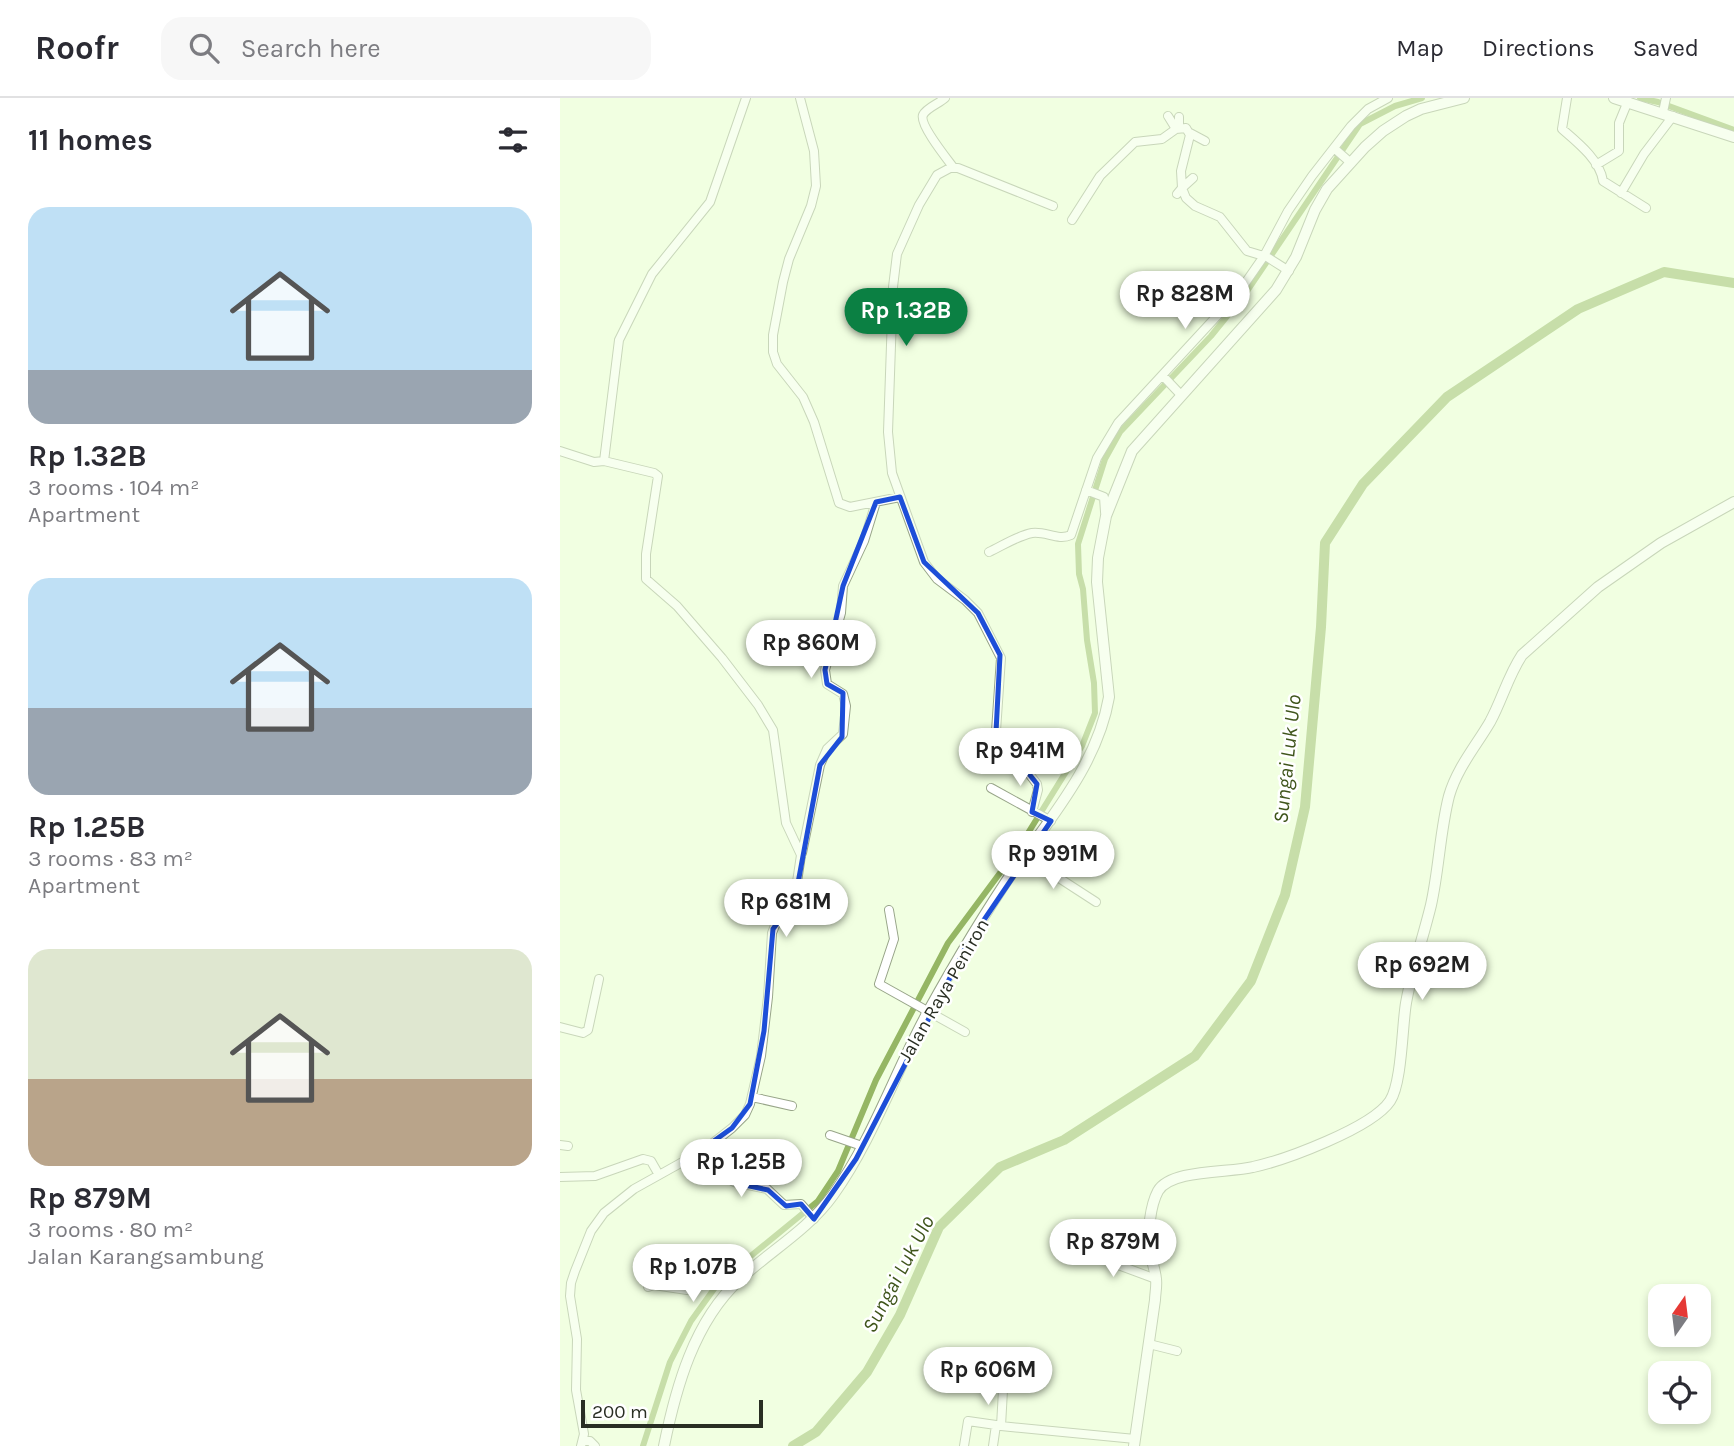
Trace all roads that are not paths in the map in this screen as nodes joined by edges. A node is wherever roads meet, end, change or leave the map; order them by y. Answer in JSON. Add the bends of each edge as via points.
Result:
{"nodes":[{"id":1,"x":746,"y":98,"type":"edge"},
{"id":2,"x":800,"y":98,"type":"edge"},
{"id":3,"x":945,"y":98,"type":"edge"},
{"id":4,"x":1388,"y":98,"type":"edge"},
{"id":5,"x":1464,"y":98,"type":"edge"},
{"id":6,"x":1567,"y":98,"type":"edge"},
{"id":7,"x":1614,"y":98,"type":"edge"},
{"id":8,"x":1628,"y":101,"type":"junction"},
{"id":9,"x":1664,"y":105,"type":"edge"},
{"id":10,"x":1674,"y":116,"type":"junction"},
{"id":11,"x":1168,"y":117,"type":"dead end"},
{"id":12,"x":1179,"y":117,"type":"dead end"},
{"id":13,"x":1178,"y":128,"type":"junction"},
{"id":14,"x":1190,"y":133,"type":"junction"},
{"id":15,"x":1734,"y":137,"type":"edge"},
{"id":16,"x":1205,"y":141,"type":"dead end"},
{"id":17,"x":1336,"y":150,"type":"junction"},
{"id":18,"x":1349,"y":162,"type":"junction"},
{"id":19,"x":1596,"y":165,"type":"junction"},
{"id":20,"x":953,"y":167,"type":"junction"},
{"id":21,"x":1193,"y":178,"type":"dead end"},
{"id":22,"x":1180,"y":191,"type":"junction"},
{"id":23,"x":1622,"y":193,"type":"junction"},
{"id":24,"x":1053,"y":206,"type":"dead end"},
{"id":25,"x":1646,"y":208,"type":"dead end"},
{"id":26,"x":1072,"y":220,"type":"dead end"},
{"id":27,"x":1265,"y":257,"type":"junction"},
{"id":28,"x":1289,"y":271,"type":"junction"},
{"id":29,"x":1164,"y":377,"type":"junction"},
{"id":30,"x":1178,"y":391,"type":"junction"},
{"id":31,"x":560,"y":451,"type":"edge"},
{"id":32,"x":604,"y":461,"type":"junction"},
{"id":33,"x":1088,"y":491,"type":"junction"},
{"id":34,"x":900,"y":497,"type":"junction"},
{"id":35,"x":876,"y":502,"type":"junction"},
{"id":36,"x":1734,"y":502,"type":"edge"},
{"id":37,"x":1106,"y":516,"type":"junction"},
{"id":38,"x":989,"y":552,"type":"dead end"},
{"id":39,"x":991,"y":789,"type":"dead end"},
{"id":40,"x":1040,"y":816,"type":"junction"},
{"id":41,"x":801,"y":855,"type":"junction"},
{"id":42,"x":1025,"y":856,"type":"junction"},
{"id":43,"x":1096,"y":902,"type":"dead end"},
{"id":44,"x":889,"y":910,"type":"dead end"},
{"id":45,"x":600,"y":979,"type":"dead end"},
{"id":46,"x":924,"y":1009,"type":"junction"},
{"id":47,"x":560,"y":1027,"type":"edge"},
{"id":48,"x":965,"y":1032,"type":"dead end"},
{"id":49,"x":752,"y":1097,"type":"junction"},
{"id":50,"x":792,"y":1106,"type":"dead end"},
{"id":51,"x":830,"y":1135,"type":"dead end"},
{"id":52,"x":855,"y":1143,"type":"junction"},
{"id":53,"x":682,"y":1163,"type":"junction"},
{"id":54,"x":659,"y":1175,"type":"junction"},
{"id":55,"x":560,"y":1177,"type":"edge"},
{"id":56,"x":808,"y":1212,"type":"junction"},
{"id":57,"x":1092,"y":1245,"type":"dead end"},
{"id":58,"x":737,"y":1272,"type":"junction"},
{"id":59,"x":1156,"y":1279,"type":"junction"},
{"id":60,"x":648,"y":1287,"type":"dead end"},
{"id":61,"x":1150,"y":1345,"type":"junction"},
{"id":62,"x":1177,"y":1351,"type":"dead end"},
{"id":63,"x":1003,"y":1390,"type":"dead end"},
{"id":64,"x":998,"y":1426,"type":"junction"},
{"id":65,"x":1135,"y":1442,"type":"edge"},
{"id":66,"x":582,"y":1444,"type":"edge"},
{"id":67,"x":594,"y":1446,"type":"edge"},
{"id":68,"x":664,"y":1446,"type":"edge"},
{"id":69,"x":964,"y":1446,"type":"edge"},
{"id":70,"x":993,"y":1446,"type":"edge"}],
"edges":[{"from":1,"to":32,"type":"street","via":[[712,200],[652,274],[618,341]]},
{"from":2,"to":35,"type":"street","via":[[815,157],[816,186],[783,282],[773,352],[814,422],[839,503],[847,507]]},
{"from":3,"to":20,"type":"street","via":[[922,119]]},
{"from":4,"to":17,"type":"street","via":[[1368,109]]},
{"from":5,"to":18,"type":"main road","name":"Jalan Raya Peniron","via":[[1406,116]]},
{"from":6,"to":19,"type":"street","via":[[1562,129]]},
{"from":7,"to":8,"type":"main road"},
{"from":8,"to":9,"type":"main road"},
{"from":8,"to":19,"type":"street","via":[[1619,123],[1619,151]]},
{"from":9,"to":10,"type":"main road"},
{"from":10,"to":15,"type":"main road"},
{"from":10,"to":23,"type":"street","via":[[1644,154]]},
{"from":11,"to":13,"type":"street"},
{"from":12,"to":13,"type":"street"},
{"from":13,"to":14,"type":"street"},
{"from":13,"to":26,"type":"street","via":[[1162,139],[1135,142],[1100,176]]},
{"from":14,"to":16,"type":"street"},
{"from":14,"to":22,"type":"street"},
{"from":17,"to":18,"type":"street"},
{"from":17,"to":27,"type":"street","via":[[1288,211]]},
{"from":18,"to":28,"type":"main road","name":"Jalan Raya Peniron","via":[[1315,210]]},
{"from":19,"to":23,"type":"street","via":[[1603,181]]},
{"from":20,"to":24,"type":"street"},
{"from":20,"to":34,"type":"street","via":[[939,173],[919,205],[897,259],[888,432],[892,473]]},
{"from":21,"to":22,"type":"street"},
{"from":22,"to":27,"type":"street","via":[[1195,206],[1220,217],[1247,251]]},
{"from":23,"to":25,"type":"street"},
{"from":27,"to":28,"type":"street"},
{"from":27,"to":29,"type":"street"},
{"from":28,"to":30,"type":"main road","name":"Jalan Raya Peniron"},
{"from":29,"to":30,"type":"street"},
{"from":29,"to":33,"type":"street","via":[[1118,423],[1097,458]]},
{"from":30,"to":37,"type":"main road","name":"Jalan Raya Peniron","via":[[1132,451]]},
{"from":31,"to":32,"type":"street"},
{"from":32,"to":41,"type":"street","via":[[658,476],[646,579],[677,606],[722,658],[774,730],[786,823]]},
{"from":33,"to":37,"type":"street","via":[[1102,495]]},
{"from":33,"to":38,"type":"street","via":[[1068,538],[1029,534]]},
{"from":34,"to":35,"type":"street"},
{"from":34,"to":40,"type":"street","via":[[924,562],[978,613],[1000,655],[996,731],[1037,784]]},
{"from":35,"to":41,"type":"street","via":[[845,581],[839,624],[825,670],[827,684],[843,694],[843,734],[827,749],[820,765]]},
{"from":36,"to":59,"type":"main road","via":[[1661,543],[1598,587],[1516,665],[1450,793],[1389,1103],[1364,1123],[1302,1151],[1254,1167],[1174,1179],[1162,1186],[1152,1208],[1149,1235]]},
{"from":37,"to":40,"type":"main road","name":"Jalan Raya Peniron","via":[[1097,574],[1110,697],[1107,714],[1093,751]]},
{"from":39,"to":40,"type":"street"},
{"from":40,"to":42,"type":"main road","name":"Jalan Raya Peniron"},
{"from":41,"to":49,"type":"street","via":[[795,899],[772,933],[764,1031]]},
{"from":42,"to":43,"type":"street"},
{"from":42,"to":46,"type":"main road","name":"Jalan Raya Peniron"},
{"from":44,"to":46,"type":"street","via":[[894,939],[878,983]]},
{"from":45,"to":47,"type":"street","via":[[588,1030],[583,1033]]},
{"from":46,"to":48,"type":"street"},
{"from":46,"to":52,"type":"main road","name":"Jalan Raya Peniron","via":[[900,1064]]},
{"from":49,"to":50,"type":"street"},
{"from":49,"to":53,"type":"street","via":[[745,1115],[732,1128]]},
{"from":51,"to":52,"type":"street"},
{"from":52,"to":56,"type":"main road","name":"Jalan Raya Peniron","via":[[838,1188]]},
{"from":53,"to":54,"type":"street"},
{"from":53,"to":56,"type":"street","via":[[707,1166],[734,1182],[768,1190],[786,1206]]},
{"from":54,"to":55,"type":"street","via":[[651,1161],[643,1159],[596,1176]]},
{"from":54,"to":66,"type":"street","via":[[597,1220],[570,1283]]},
{"from":56,"to":58,"type":"main road","name":"Jalan Raya Peniron"},
{"from":57,"to":59,"type":"street","via":[[1111,1262]]},
{"from":58,"to":60,"type":"street","via":[[729,1263],[685,1291]]},
{"from":58,"to":68,"type":"main road","name":"Jalan Raya Peniron","via":[[691,1350]]},
{"from":59,"to":61,"type":"main road"},
{"from":61,"to":62,"type":"street"},
{"from":61,"to":65,"type":"main road"},
{"from":63,"to":64,"type":"street"},
{"from":64,"to":65,"type":"street"},
{"from":64,"to":69,"type":"street","via":[[968,1422]]},
{"from":64,"to":70,"type":"street"},
{"from":66,"to":67,"type":"street","via":[[590,1441]]}]}
